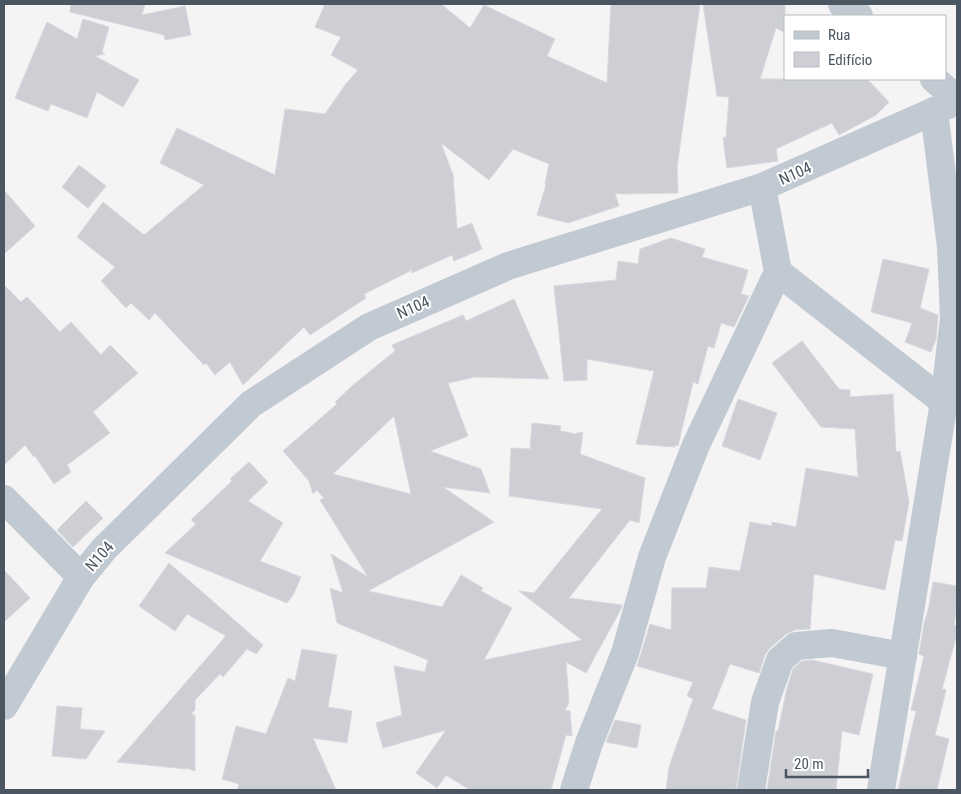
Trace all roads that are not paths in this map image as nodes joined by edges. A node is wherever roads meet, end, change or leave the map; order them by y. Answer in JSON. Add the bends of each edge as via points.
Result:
{"nodes":[{"id":1,"x":842,"y":4,"type":"edge"},
{"id":2,"x":858,"y":15,"type":"edge"},
{"id":3,"x":935,"y":80,"type":"edge"},
{"id":4,"x":950,"y":104,"type":"edge"},
{"id":5,"x":762,"y":187,"type":"junction"},
{"id":6,"x":778,"y":272,"type":"junction"},
{"id":7,"x":944,"y":402,"type":"junction"},
{"id":8,"x":4,"y":499,"type":"edge"},
{"id":9,"x":81,"y":577,"type":"junction"},
{"id":10,"x":903,"y":656,"type":"junction"},
{"id":11,"x":4,"y":706,"type":"edge"},
{"id":12,"x":574,"y":790,"type":"edge"},
{"id":13,"x":751,"y":790,"type":"edge"},
{"id":14,"x":881,"y":790,"type":"edge"}],
"edges":[{"from":1,"to":2,"type":"street"},
{"from":3,"to":4,"type":"street"},
{"from":4,"to":5,"type":"street","name":"N104","number":"N104"},
{"from":4,"to":7,"type":"street","via":[[954,320]]},
{"from":5,"to":6,"type":"street"},
{"from":5,"to":9,"type":"street","name":"N104","number":"N104","via":[[508,266],[369,327],[251,404],[104,549]]},
{"from":6,"to":7,"type":"street"},
{"from":6,"to":12,"type":"street","via":[[696,445],[652,557],[625,653]]},
{"from":7,"to":10,"type":"street"},
{"from":8,"to":9,"type":"street"},
{"from":9,"to":11,"type":"street","name":"N104","number":"N104"},
{"from":10,"to":13,"type":"street","via":[[832,643],[796,646],[780,660],[765,702]]},
{"from":10,"to":14,"type":"street"}]}
